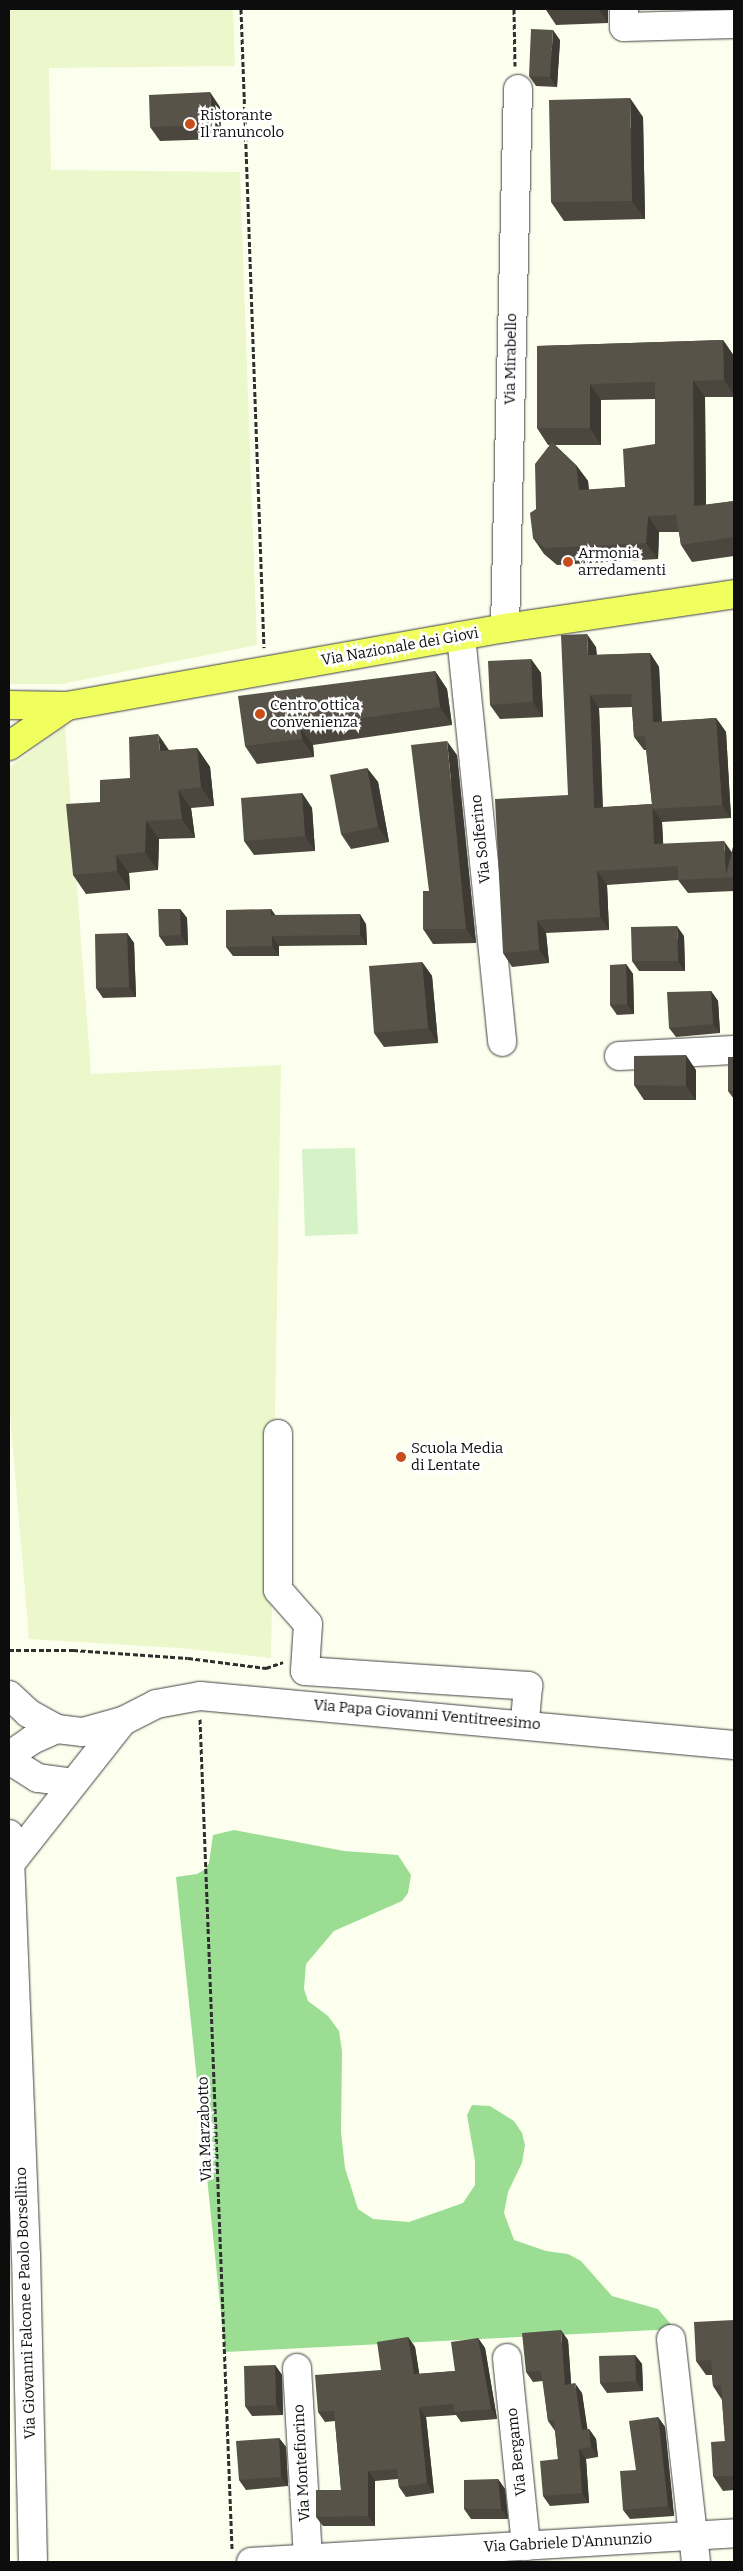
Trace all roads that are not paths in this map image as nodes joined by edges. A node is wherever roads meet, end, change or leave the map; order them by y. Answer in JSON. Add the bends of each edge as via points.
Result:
{"nodes":[{"id":1,"x":624,"y":9,"type":"edge"},
{"id":2,"x":734,"y":24,"type":"edge"},
{"id":3,"x":518,"y":89,"type":"road end"},
{"id":4,"x":734,"y":594,"type":"edge"},
{"id":5,"x":505,"y":628,"type":"junction"},
{"id":6,"x":461,"y":636,"type":"junction"},
{"id":7,"x":9,"y":705,"type":"edge"},
{"id":8,"x":67,"y":706,"type":"junction"},
{"id":9,"x":9,"y":746,"type":"edge"},
{"id":10,"x":502,"y":1042,"type":"dead end"},
{"id":11,"x":734,"y":1050,"type":"edge"},
{"id":12,"x":619,"y":1056,"type":"dead end"},
{"id":13,"x":278,"y":1434,"type":"dead end"},
{"id":14,"x":9,"y":1695,"type":"edge"},
{"id":15,"x":123,"y":1721,"type":"junction"},
{"id":16,"x":525,"y":1723,"type":"junction"},
{"id":17,"x":57,"y":1729,"type":"junction"},
{"id":18,"x":734,"y":1745,"type":"edge"},
{"id":19,"x":9,"y":1756,"type":"edge"},
{"id":20,"x":9,"y":1760,"type":"edge"},
{"id":21,"x":72,"y":1783,"type":"junction"},
{"id":22,"x":9,"y":1834,"type":"edge"},
{"id":23,"x":10,"y":1864,"type":"edge"},
{"id":24,"x":671,"y":2339,"type":"dead end"},
{"id":25,"x":507,"y":2358,"type":"dead end"},
{"id":26,"x":297,"y":2368,"type":"dead end"},
{"id":27,"x":734,"y":2533,"type":"edge"},
{"id":28,"x":692,"y":2536,"type":"junction"},
{"id":29,"x":526,"y":2546,"type":"junction"},
{"id":30,"x":242,"y":2557,"type":"edge"},
{"id":31,"x":308,"y":2558,"type":"junction"},
{"id":32,"x":33,"y":2562,"type":"edge"},
{"id":33,"x":696,"y":2562,"type":"edge"}],
"edges":[{"from":1,"to":2,"type":"street","via":[[624,27]]},
{"from":3,"to":5,"type":"street","name":"Via Mirabello"},
{"from":4,"to":5,"type":"main road","name":"Via Nazionale dei Giovi"},
{"from":5,"to":6,"type":"main road","name":"Via Nazionale dei Giovi"},
{"from":6,"to":8,"type":"main road","name":"Via Nazionale dei Giovi"},
{"from":6,"to":10,"type":"street","name":"Via Solferino"},
{"from":7,"to":8,"type":"main road","name":"Via Nazionale dei Giovi"},
{"from":8,"to":9,"type":"main road","name":"Via Nazionale dei Giovi"},
{"from":11,"to":12,"type":"street"},
{"from":13,"to":16,"type":"street","via":[[278,1590],[308,1624],[305,1672],[528,1686]]},
{"from":14,"to":17,"type":"street","name":"Via Papa Giovanni Ventitreesimo","via":[[28,1713]]},
{"from":15,"to":16,"type":"street","name":"Via Papa Giovanni Ventitreesimo","via":[[156,1704],[200,1696]]},
{"from":15,"to":17,"type":"street","name":"Via Papa Giovanni Ventitreesimo","via":[[83,1732]]},
{"from":15,"to":21,"type":"street","name":"Via Papa Giovanni Ventitreesimo"},
{"from":16,"to":18,"type":"street","name":"Via Papa Giovanni Ventitreesimo"},
{"from":17,"to":19,"type":"street","via":[[32,1740]]},
{"from":20,"to":21,"type":"street","via":[[38,1778]]},
{"from":21,"to":23,"type":"street","name":"Via Papa Giovanni Ventitreesimo"},
{"from":22,"to":23,"type":"street","name":"Via Giovanni Falcone e Paolo Borsellino"},
{"from":23,"to":32,"type":"street","name":"Via Giovanni Falcone e Paolo Borsellino","via":[[26,2255]]},
{"from":24,"to":28,"type":"street"},
{"from":25,"to":29,"type":"street","name":"Via Bergamo"},
{"from":26,"to":31,"type":"street","name":"Via Montefiorino"},
{"from":27,"to":28,"type":"street","name":"Via Gabriele D'Annunzio"},
{"from":28,"to":29,"type":"street","name":"Via Gabriele D'Annunzio"},
{"from":28,"to":33,"type":"street"},
{"from":29,"to":31,"type":"street","name":"Via Gabriele D'Annunzio"},
{"from":30,"to":31,"type":"street","name":"Via Gabriele D'Annunzio"}]}
